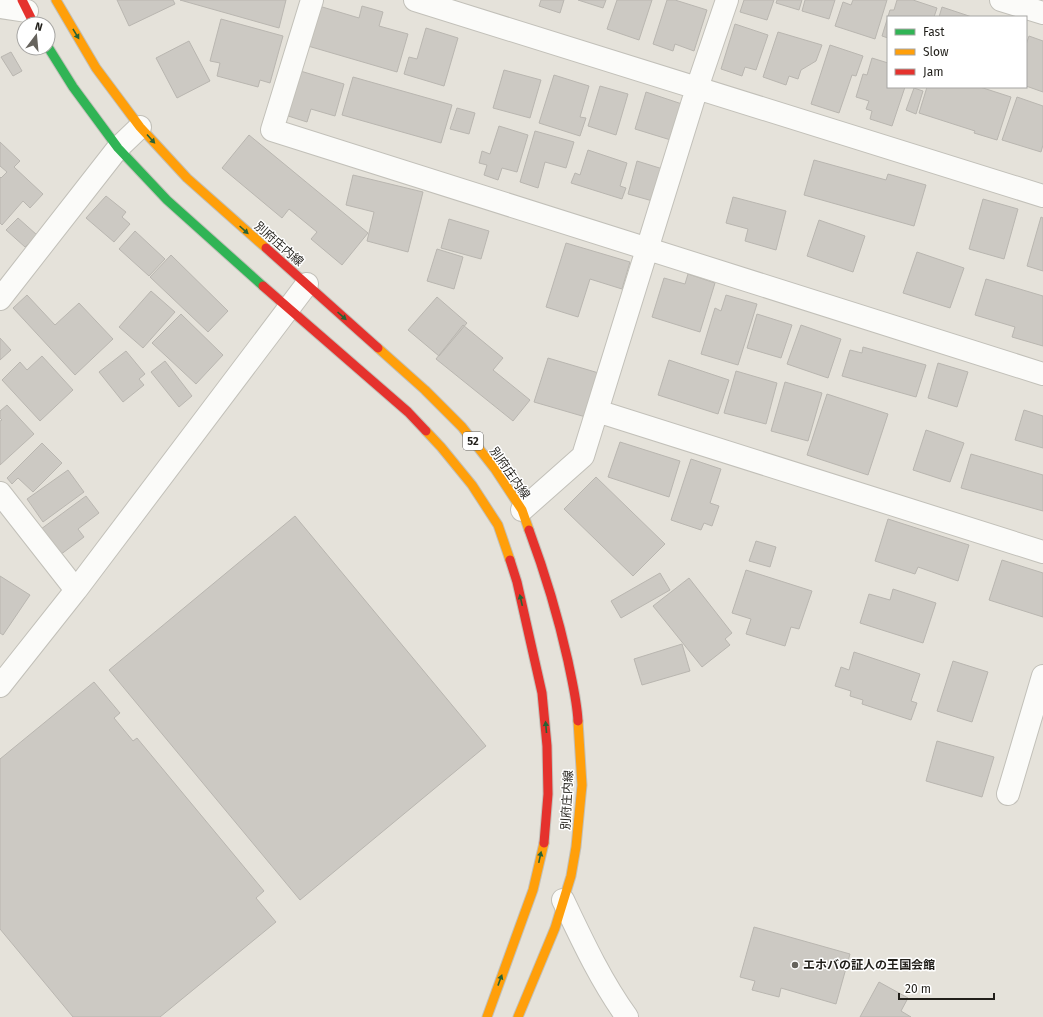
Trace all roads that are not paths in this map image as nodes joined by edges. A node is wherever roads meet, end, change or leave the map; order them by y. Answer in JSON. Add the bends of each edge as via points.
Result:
{"nodes":[{"id":1,"x":56,"y":0,"type":"edge"},
{"id":2,"x":312,"y":0,"type":"edge"},
{"id":3,"x":415,"y":0,"type":"edge"},
{"id":4,"x":727,"y":0,"type":"edge"},
{"id":5,"x":1001,"y":0,"type":"edge"},
{"id":6,"x":0,"y":7,"type":"edge"},
{"id":7,"x":28,"y":12,"type":"edge"},
{"id":8,"x":1043,"y":13,"type":"edge"},
{"id":9,"x":53,"y":56,"type":"edge"},
{"id":10,"x":697,"y":88,"type":"junction"},
{"id":11,"x":140,"y":127,"type":"junction"},
{"id":12,"x":118,"y":148,"type":"junction"},
{"id":13,"x":1043,"y":196,"type":"edge"},
{"id":14,"x":648,"y":248,"type":"junction"},
{"id":15,"x":307,"y":284,"type":"junction"},
{"id":16,"x":0,"y":299,"type":"edge"},
{"id":17,"x":289,"y":308,"type":"junction"},
{"id":18,"x":1043,"y":374,"type":"edge"},
{"id":19,"x":597,"y":411,"type":"junction"},
{"id":20,"x":0,"y":493,"type":"edge"},
{"id":21,"x":522,"y":510,"type":"junction"},
{"id":22,"x":1043,"y":552,"type":"edge"},
{"id":23,"x":76,"y":590,"type":"junction"},
{"id":24,"x":1043,"y":676,"type":"edge"},
{"id":25,"x":0,"y":686,"type":"edge"},
{"id":26,"x":1008,"y":794,"type":"dead end"},
{"id":27,"x":563,"y":900,"type":"junction"},
{"id":28,"x":487,"y":1017,"type":"edge"},
{"id":29,"x":518,"y":1017,"type":"edge"},
{"id":30,"x":627,"y":1017,"type":"edge"}],
"edges":[{"from":1,"to":11,"type":"main road","name":"別府庄内線","number":"52","one_way":true,"via":[[96,68]]},
{"from":2,"to":14,"type":"street","via":[[272,130]]},
{"from":3,"to":10,"type":"street"},
{"from":4,"to":10,"type":"street"},
{"from":5,"to":8,"type":"street"},
{"from":6,"to":7,"type":"street"},
{"from":9,"to":12,"type":"main road","name":"別府庄内線","number":"52","via":[[72,87]]},
{"from":10,"to":13,"type":"street"},
{"from":10,"to":14,"type":"street"},
{"from":11,"to":12,"type":"street"},
{"from":11,"to":15,"type":"main road","name":"別府庄内線","number":"52","one_way":true,"via":[[187,178]]},
{"from":12,"to":16,"type":"street"},
{"from":12,"to":17,"type":"main road","name":"別府庄内線","number":"52","via":[[167,200]]},
{"from":14,"to":18,"type":"street"},
{"from":14,"to":19,"type":"street"},
{"from":15,"to":17,"type":"street"},
{"from":15,"to":21,"type":"main road","name":"別府庄内線","number":"52","one_way":true,"via":[[425,390],[462,427],[495,469]]},
{"from":17,"to":23,"type":"street"},
{"from":28,"to":17,"type":"main road","name":"別府庄内線","number":"52","one_way":true,"via":[[533,890],[544,842],[548,794],[542,693],[517,582],[498,525],[472,485],[441,447],[408,412]]},
{"from":19,"to":21,"type":"street","via":[[583,456]]},
{"from":19,"to":22,"type":"street"},
{"from":20,"to":23,"type":"street"},
{"from":21,"to":27,"type":"main road","name":"別府庄内線","number":"52","via":[[544,570],[577,704],[582,785],[576,847]]},
{"from":23,"to":25,"type":"street"},
{"from":24,"to":26,"type":"street"},
{"from":27,"to":29,"type":"main road","name":"別府庄内線","number":"52","via":[[546,952]]},
{"from":27,"to":30,"type":"street","via":[[602,978]]}]}
